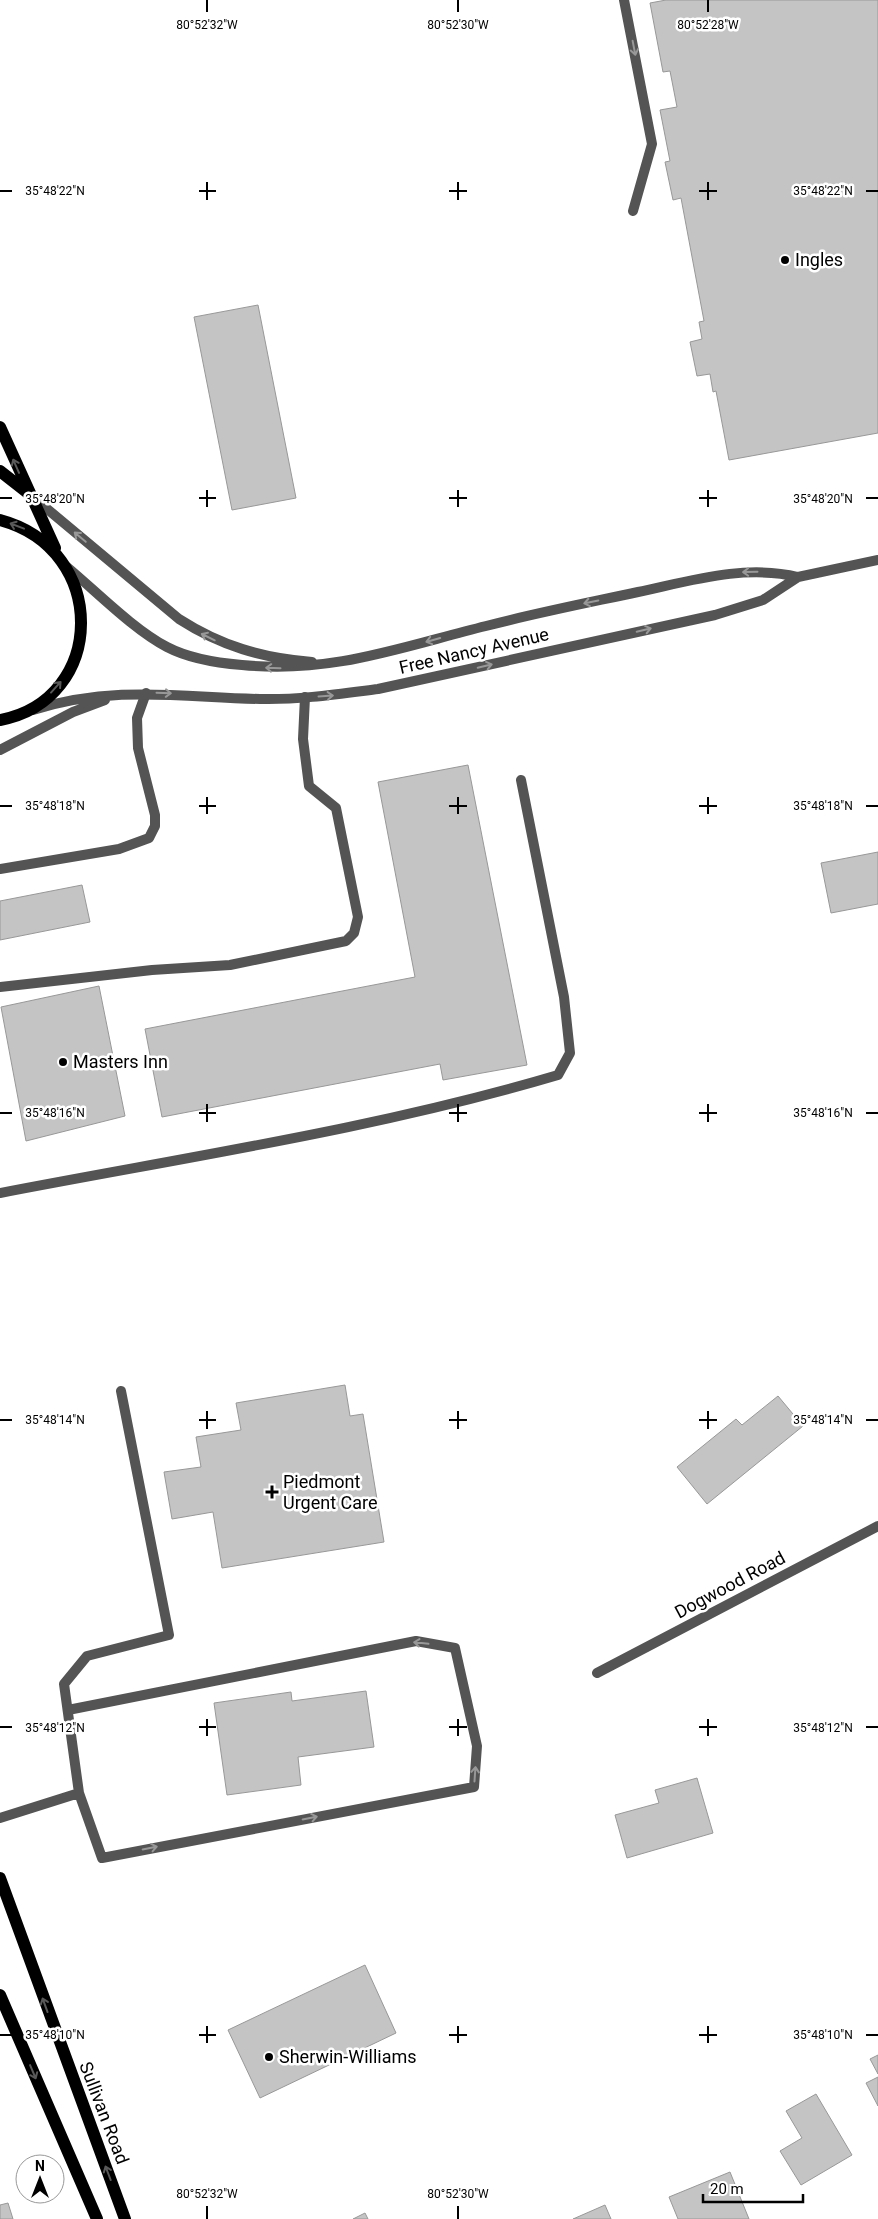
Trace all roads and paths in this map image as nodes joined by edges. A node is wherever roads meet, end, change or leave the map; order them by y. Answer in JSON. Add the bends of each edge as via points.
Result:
{"nodes":[{"id":1,"x":624,"y":0,"type":"edge"},
{"id":2,"x":633,"y":210,"type":"dead end"},
{"id":3,"x":0,"y":427,"type":"edge"},
{"id":4,"x":0,"y":471,"type":"edge"},
{"id":5,"x":32,"y":496,"type":"junction"},
{"id":6,"x":0,"y":520,"type":"edge"},
{"id":7,"x":878,"y":560,"type":"edge"},
{"id":8,"x":63,"y":562,"type":"junction"},
{"id":9,"x":798,"y":577,"type":"junction"},
{"id":10,"x":341,"y":664,"type":"junction"},
{"id":11,"x":146,"y":693,"type":"junction"},
{"id":12,"x":305,"y":697,"type":"junction"},
{"id":13,"x":6,"y":718,"type":"edge"},
{"id":14,"x":0,"y":750,"type":"edge"},
{"id":15,"x":521,"y":780,"type":"dead end"},
{"id":16,"x":0,"y":869,"type":"edge"},
{"id":17,"x":0,"y":987,"type":"edge"},
{"id":18,"x":0,"y":1193,"type":"edge"},
{"id":19,"x":121,"y":1391,"type":"dead end"},
{"id":20,"x":878,"y":1526,"type":"edge"},
{"id":21,"x":596,"y":1673,"type":"dead end"},
{"id":22,"x":68,"y":1710,"type":"junction"},
{"id":23,"x":79,"y":1793,"type":"junction"},
{"id":24,"x":0,"y":1818,"type":"edge"},
{"id":25,"x":0,"y":1878,"type":"edge"},
{"id":26,"x":0,"y":1995,"type":"edge"},
{"id":27,"x":97,"y":2219,"type":"edge"},
{"id":28,"x":125,"y":2219,"type":"edge"}],
"edges":[{"from":1,"to":2,"type":"street","one_way":true,"via":[[652,144]]},
{"from":5,"to":3,"type":"main road","one_way":true},
{"from":4,"to":5,"type":"main road"},
{"from":5,"to":8,"type":"main road"},
{"from":10,"to":5,"type":"street","name":"Free Nancy Avenue","one_way":true,"via":[[300,661],[254,652],[197,631]]},
{"from":8,"to":6,"type":"main road","one_way":true,"via":[[39,537]]},
{"from":7,"to":9,"type":"street","name":"Free Nancy Avenue"},
{"from":10,"to":8,"type":"street","name":"Free Nancy Avenue","one_way":true,"via":[[266,667],[232,665],[190,656],[150,636]]},
{"from":13,"to":8,"type":"main road","one_way":true,"via":[[36,705],[56,688],[75,655],[81,630],[81,605]]},
{"from":9,"to":10,"type":"street","name":"Free Nancy Avenue","one_way":true,"via":[[770,572],[709,576],[514,619]]},
{"from":12,"to":9,"type":"street","name":"Free Nancy Avenue","one_way":true,"via":[[398,685],[716,615],[763,600]]},
{"from":11,"to":12,"type":"street","name":"Free Nancy Avenue","one_way":true,"via":[[260,699]]},
{"from":11,"to":13,"type":"street","name":"Free Nancy Avenue","via":[[66,700]]},
{"from":11,"to":14,"type":"street","name":"Free Nancy Avenue","via":[[79,709]]},
{"from":11,"to":16,"type":"street","via":[[137,718],[138,748],[155,815],[149,838],[118,849]]},
{"from":12,"to":17,"type":"street","via":[[303,739],[309,786],[336,808],[358,917],[354,933],[346,940],[230,965]]},
{"from":15,"to":18,"type":"street","via":[[564,997],[570,1053],[558,1076],[378,1121]]},
{"from":19,"to":22,"type":"street","via":[[169,1635],[86,1656],[64,1684]]},
{"from":20,"to":21,"type":"street","name":"Dogwood Road"},
{"from":22,"to":23,"type":"street"},
{"from":23,"to":22,"type":"street","one_way":true,"via":[[102,1858],[474,1787],[477,1746],[455,1648],[416,1641]]},
{"from":23,"to":24,"type":"street"},
{"from":28,"to":25,"type":"main road","name":"Sullivan Road","one_way":true},
{"from":26,"to":27,"type":"main road","one_way":true}]}
